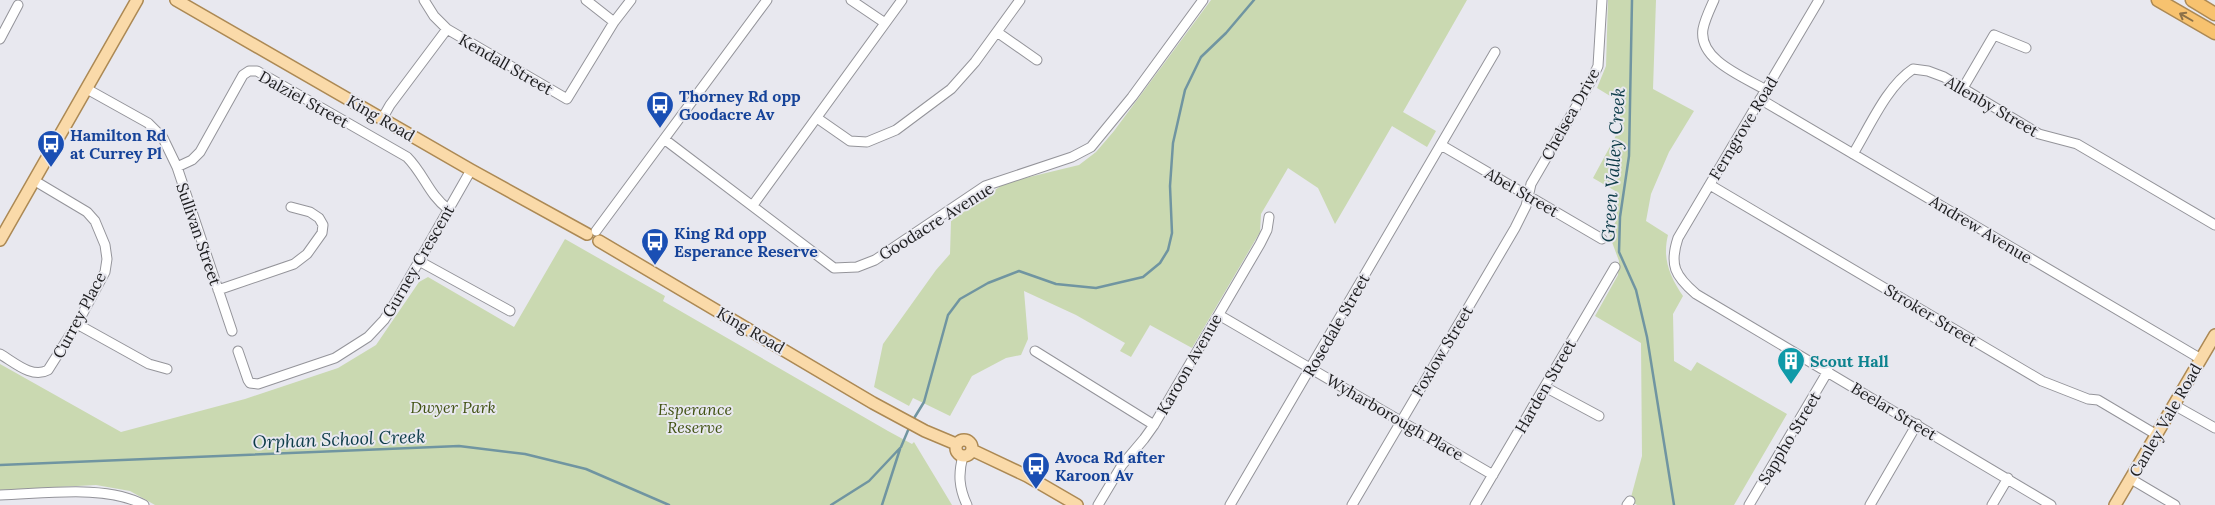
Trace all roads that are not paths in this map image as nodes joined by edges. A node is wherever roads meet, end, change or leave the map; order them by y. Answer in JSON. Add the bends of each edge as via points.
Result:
{"nodes":[{"id":1,"x":137,"y":0,"type":"edge"},
{"id":2,"x":176,"y":0,"type":"edge"},
{"id":3,"x":424,"y":0,"type":"edge"},
{"id":4,"x":586,"y":0,"type":"edge"},
{"id":5,"x":630,"y":0,"type":"edge"},
{"id":6,"x":851,"y":0,"type":"edge"},
{"id":7,"x":902,"y":0,"type":"edge"},
{"id":8,"x":1020,"y":0,"type":"edge"},
{"id":9,"x":1203,"y":0,"type":"edge"},
{"id":10,"x":1602,"y":0,"type":"edge"},
{"id":11,"x":1714,"y":0,"type":"edge"},
{"id":12,"x":1819,"y":0,"type":"edge"},
{"id":13,"x":2158,"y":0,"type":"edge"},
{"id":14,"x":2192,"y":0,"type":"edge"},
{"id":15,"x":766,"y":1,"type":"edge"},
{"id":16,"x":18,"y":5,"type":"dead end"},
{"id":17,"x":2215,"y":14,"type":"edge"},
{"id":18,"x":614,"y":22,"type":"junction"},
{"id":19,"x":885,"y":23,"type":"junction"},
{"id":20,"x":447,"y":29,"type":"junction"},
{"id":21,"x":997,"y":32,"type":"junction"},
{"id":22,"x":2215,"y":33,"type":"edge"},
{"id":23,"x":0,"y":39,"type":"edge"},
{"id":24,"x":2026,"y":48,"type":"dead end"},
{"id":25,"x":1495,"y":52,"type":"dead end"},
{"id":26,"x":1037,"y":60,"type":"dead end"},
{"id":27,"x":1963,"y":88,"type":"junction"},
{"id":28,"x":87,"y":89,"type":"junction"},
{"id":29,"x":1766,"y":90,"type":"junction"},
{"id":30,"x":1760,"y":99,"type":"junction"},
{"id":31,"x":817,"y":118,"type":"junction"},
{"id":32,"x":382,"y":119,"type":"junction"},
{"id":33,"x":664,"y":139,"type":"junction"},
{"id":34,"x":1441,"y":145,"type":"junction"},
{"id":35,"x":1853,"y":154,"type":"junction"},
{"id":36,"x":177,"y":167,"type":"junction"},
{"id":37,"x":471,"y":170,"type":"junction"},
{"id":38,"x":35,"y":181,"type":"junction"},
{"id":39,"x":1710,"y":185,"type":"junction"},
{"id":40,"x":1528,"y":196,"type":"junction"},
{"id":41,"x":754,"y":205,"type":"junction"},
{"id":42,"x":291,"y":207,"type":"dead end"},
{"id":43,"x":448,"y":209,"type":"junction"},
{"id":44,"x":1269,"y":217,"type":"dead end"},
{"id":45,"x":2215,"y":225,"type":"edge"},
{"id":46,"x":594,"y":235,"type":"junction"},
{"id":47,"x":1602,"y":239,"type":"dead end"},
{"id":48,"x":0,"y":240,"type":"edge"},
{"id":49,"x":1673,"y":259,"type":"joint"},
{"id":50,"x":420,"y":260,"type":"junction"},
{"id":51,"x":1615,"y":267,"type":"dead end"},
{"id":52,"x":218,"y":290,"type":"junction"},
{"id":53,"x":510,"y":311,"type":"dead end"},
{"id":54,"x":1219,"y":315,"type":"junction"},
{"id":55,"x":77,"y":324,"type":"junction"},
{"id":56,"x":232,"y":331,"type":"dead end"},
{"id":57,"x":2215,"y":335,"type":"edge"},
{"id":58,"x":238,"y":350,"type":"dead end"},
{"id":59,"x":1035,"y":351,"type":"dead end"},
{"id":60,"x":0,"y":354,"type":"edge"},
{"id":61,"x":2201,"y":359,"type":"junction"},
{"id":62,"x":1311,"y":368,"type":"junction"},
{"id":63,"x":167,"y":369,"type":"dead end"},
{"id":64,"x":1828,"y":371,"type":"junction"},
{"id":65,"x":1545,"y":386,"type":"junction"},
{"id":66,"x":2174,"y":405,"type":"junction"},
{"id":67,"x":1599,"y":416,"type":"dead end"},
{"id":68,"x":1401,"y":422,"type":"junction"},
{"id":69,"x":1917,"y":424,"type":"junction"},
{"id":70,"x":1154,"y":425,"type":"junction"},
{"id":71,"x":2215,"y":428,"type":"edge"},
{"id":72,"x":2157,"y":434,"type":"junction"},
{"id":73,"x":967,"y":453,"type":"junction"},
{"id":74,"x":1493,"y":475,"type":"junction"},
{"id":75,"x":2008,"y":478,"type":"junction"},
{"id":76,"x":2131,"y":479,"type":"junction"},
{"id":77,"x":0,"y":495,"type":"edge"},
{"id":78,"x":144,"y":505,"type":"edge"},
{"id":79,"x":967,"y":505,"type":"edge"},
{"id":80,"x":1077,"y":505,"type":"edge"},
{"id":81,"x":1098,"y":505,"type":"edge"},
{"id":82,"x":1230,"y":505,"type":"edge"},
{"id":83,"x":1352,"y":505,"type":"edge"},
{"id":84,"x":1475,"y":505,"type":"edge"},
{"id":85,"x":1749,"y":505,"type":"edge"},
{"id":86,"x":1870,"y":505,"type":"edge"},
{"id":87,"x":1992,"y":505,"type":"edge"},
{"id":88,"x":2051,"y":505,"type":"edge"},
{"id":89,"x":2116,"y":505,"type":"edge"},
{"id":90,"x":2175,"y":505,"type":"edge"}],
"edges":[{"from":1,"to":28,"type":"main road"},
{"from":2,"to":32,"type":"main road","name":"King Road"},
{"from":3,"to":20,"type":"street"},
{"from":4,"to":18,"type":"street"},
{"from":5,"to":18,"type":"street","name":"Kendall Street"},
{"from":6,"to":19,"type":"street"},
{"from":7,"to":19,"type":"street"},
{"from":8,"to":21,"type":"street"},
{"from":9,"to":41,"type":"street","name":"Goodacre Avenue","via":[[1132,98],[1091,147],[1072,157],[985,186],[875,260],[857,267],[834,268]]},
{"from":10,"to":40,"type":"street","name":"Chelsea Drive","via":[[1598,66],[1531,184]]},
{"from":11,"to":29,"type":"street","via":[[1703,30],[1709,54]]},
{"from":12,"to":29,"type":"street","name":"Ferngrove Road"},
{"from":22,"to":13,"type":"highway","one_way":true},
{"from":14,"to":17,"type":"highway"},
{"from":15,"to":33,"type":"street"},
{"from":16,"to":23,"type":"street"},
{"from":18,"to":20,"type":"street","name":"Kendall Street","via":[[567,99]]},
{"from":19,"to":31,"type":"street"},
{"from":20,"to":32,"type":"street"},
{"from":21,"to":26,"type":"street"},
{"from":21,"to":31,"type":"street","via":[[951,89],[896,130],[867,142],[850,141]]},
{"from":24,"to":27,"type":"street","via":[[1994,35]]},
{"from":25,"to":34,"type":"street","name":"Rosedale Street"},
{"from":27,"to":35,"type":"street","name":"Allenby Street","via":[[1928,71],[1913,68],[1893,87]]},
{"from":27,"to":45,"type":"street","name":"Allenby Street","via":[[2039,134],[2077,144]]},
{"from":28,"to":36,"type":"street","name":"Sullivan Street","via":[[148,123],[163,138]]},
{"from":28,"to":38,"type":"main road"},
{"from":29,"to":30,"type":"street","name":"Ferngrove Road"},
{"from":30,"to":35,"type":"street","name":"Andrew Avenue"},
{"from":30,"to":39,"type":"street","name":"Ferngrove Road"},
{"from":31,"to":41,"type":"street"},
{"from":32,"to":37,"type":"main road","name":"King Road"},
{"from":33,"to":41,"type":"street","name":"Goodacre Avenue"},
{"from":33,"to":46,"type":"street"},
{"from":34,"to":40,"type":"street","name":"Abel Street"},
{"from":34,"to":62,"type":"street","name":"Rosedale Street"},
{"from":35,"to":61,"type":"street","name":"Andrew Avenue"},
{"from":36,"to":43,"type":"street","name":"Dalziel Street","via":[[200,152],[243,75],[257,71],[407,157],[418,168],[436,200]]},
{"from":36,"to":52,"type":"street","name":"Sullivan Street"},
{"from":37,"to":43,"type":"street","name":"Gurney Crescent"},
{"from":37,"to":46,"type":"main road","name":"King Road"},
{"from":38,"to":48,"type":"main road"},
{"from":38,"to":55,"type":"street","name":"Currey Place","via":[[87,212],[95,221],[105,245],[105,272]]},
{"from":39,"to":49,"type":"street","name":"Ferngrove Road","via":[[1678,238]]},
{"from":39,"to":72,"type":"street","name":"Stroker Street","via":[[2042,381],[2098,400]]},
{"from":40,"to":47,"type":"street","name":"Abel Street"},
{"from":40,"to":68,"type":"street","name":"Foxlow Street","via":[[1515,228]]},
{"from":42,"to":52,"type":"street","via":[[310,212],[323,225],[322,232],[307,254],[294,264]]},
{"from":43,"to":50,"type":"street","name":"Gurney Crescent"},
{"from":44,"to":54,"type":"street","name":"Karoon Avenue","via":[[1260,244]]},
{"from":46,"to":73,"type":"main road","name":"King Road","via":[[924,431],[956,444],[960,440],[968,440],[972,445]]},
{"from":49,"to":64,"type":"street","name":"Beelar Street","via":[[1676,274],[1696,294]]},
{"from":50,"to":53,"type":"street"},
{"from":50,"to":58,"type":"street","name":"Gurney Crescent","via":[[384,320],[362,342],[335,358],[254,384],[248,380]]},
{"from":51,"to":65,"type":"street","name":"Harden Street"},
{"from":52,"to":56,"type":"street","name":"Sullivan Street"},
{"from":54,"to":62,"type":"street","name":"Wyharborough Place"},
{"from":54,"to":70,"type":"street","name":"Karoon Avenue"},
{"from":55,"to":60,"type":"street","name":"Currey Place","via":[[44,372],[32,372]]},
{"from":55,"to":63,"type":"street","via":[[149,364]]},
{"from":57,"to":61,"type":"main road","name":"Canley Vale Road"},
{"from":59,"to":70,"type":"street"},
{"from":61,"to":66,"type":"main road","name":"Canley Vale Road"},
{"from":62,"to":68,"type":"street","name":"Wyharborough Place"},
{"from":62,"to":82,"type":"street","name":"Rosedale Street"},
{"from":64,"to":69,"type":"street","name":"Beelar Street"},
{"from":64,"to":85,"type":"street","name":"Sappho Street"},
{"from":65,"to":67,"type":"street"},
{"from":65,"to":74,"type":"street","name":"Harden Street"},
{"from":66,"to":71,"type":"street"},
{"from":66,"to":72,"type":"main road","name":"Canley Vale Road"},
{"from":68,"to":74,"type":"street","name":"Wyharborough Place"},
{"from":68,"to":83,"type":"street","name":"Foxlow Street"},
{"from":69,"to":75,"type":"street","name":"Beelar Street"},
{"from":69,"to":86,"type":"street"},
{"from":70,"to":81,"type":"street","name":"Karoon Avenue","via":[[1122,465]]},
{"from":72,"to":76,"type":"main road","name":"Canley Vale Road"},
{"from":73,"to":79,"type":"street","via":[[959,469],[960,488]]},
{"from":73,"to":80,"type":"main road","via":[[1027,476]]},
{"from":74,"to":84,"type":"street","name":"Harden Street"},
{"from":75,"to":87,"type":"street"},
{"from":75,"to":88,"type":"street","name":"Beelar Street"},
{"from":76,"to":89,"type":"main road","name":"Canley Vale Road"},
{"from":76,"to":90,"type":"street"},
{"from":77,"to":78,"type":"street","via":[[102,492],[124,496]]}]}
